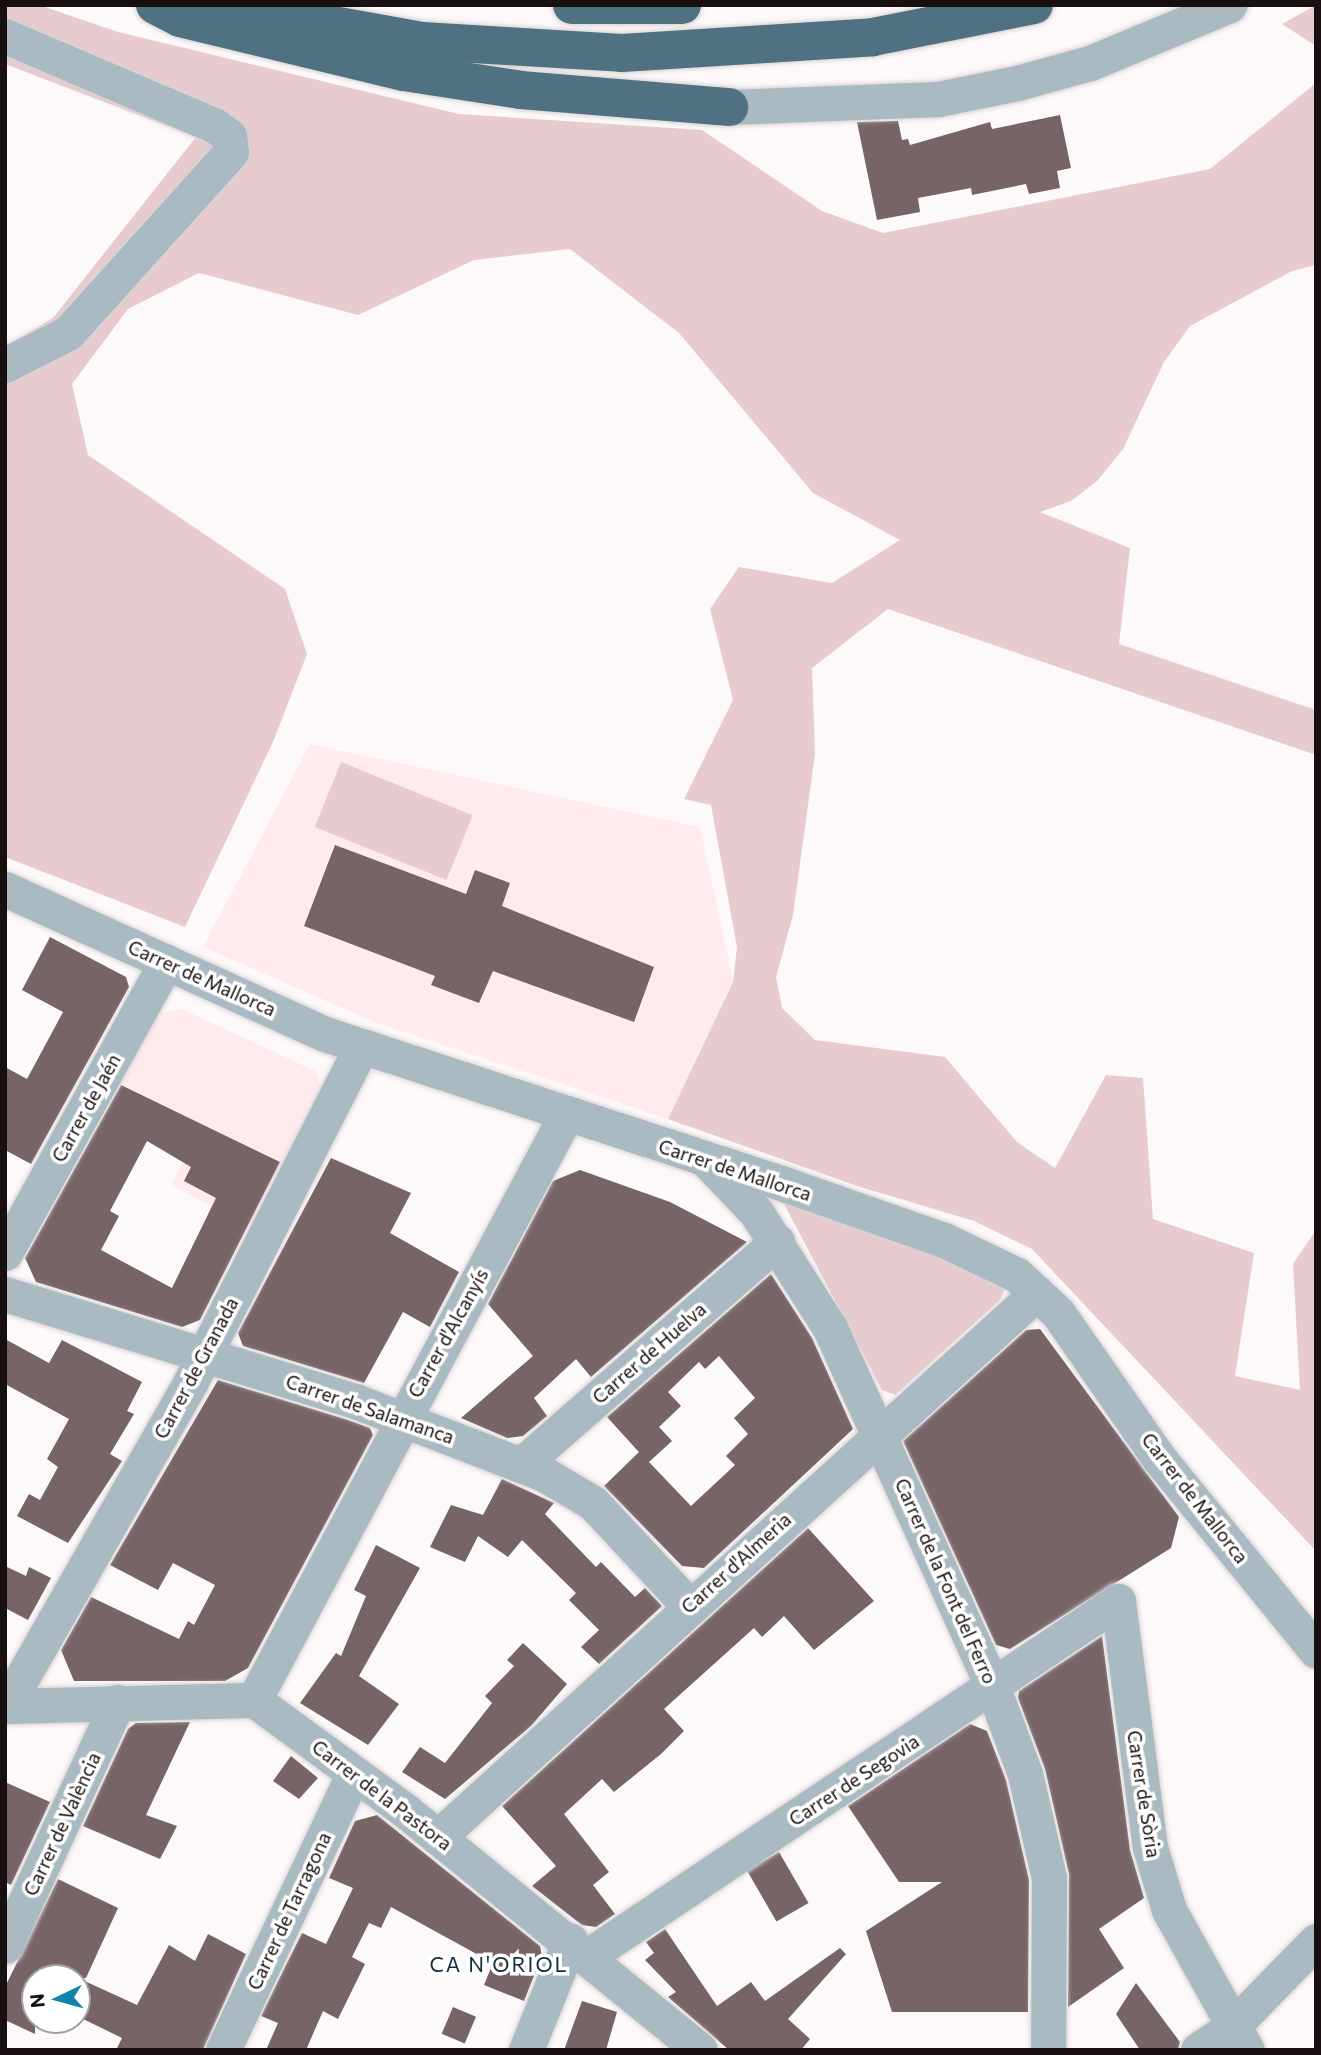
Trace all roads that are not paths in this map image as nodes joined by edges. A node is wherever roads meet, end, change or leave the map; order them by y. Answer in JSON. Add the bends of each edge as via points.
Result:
{"nodes":[{"id":1,"x":155,"y":5,"type":"edge"},
{"id":2,"x":222,"y":5,"type":"edge"},
{"id":3,"x":572,"y":5,"type":"edge"},
{"id":4,"x":682,"y":5,"type":"edge"},
{"id":5,"x":1034,"y":5,"type":"edge"},
{"id":6,"x":1229,"y":5,"type":"edge"},
{"id":7,"x":5,"y":36,"type":"edge"},
{"id":8,"x":729,"y":107,"type":"joint"},
{"id":9,"x":5,"y":365,"type":"edge"},
{"id":10,"x":5,"y":889,"type":"edge"},
{"id":11,"x":166,"y":962,"type":"junction"},
{"id":12,"x":362,"y":1046,"type":"junction"},
{"id":13,"x":566,"y":1115,"type":"junction"},
{"id":14,"x":706,"y":1161,"type":"junction"},
{"id":15,"x":777,"y":1242,"type":"junction"},
{"id":16,"x":5,"y":1253,"type":"edge"},
{"id":17,"x":1037,"y":1293,"type":"junction"},
{"id":18,"x":5,"y":1294,"type":"edge"},
{"id":19,"x":205,"y":1354,"type":"junction"},
{"id":20,"x":401,"y":1418,"type":"junction"},
{"id":21,"x":880,"y":1432,"type":"junction"},
{"id":22,"x":521,"y":1465,"type":"junction"},
{"id":23,"x":1118,"y":1601,"type":"joint"},
{"id":24,"x":689,"y":1606,"type":"junction"},
{"id":25,"x":1316,"y":1651,"type":"edge"},
{"id":26,"x":993,"y":1688,"type":"junction"},
{"id":27,"x":17,"y":1690,"type":"edge"},
{"id":28,"x":254,"y":1700,"type":"junction"},
{"id":29,"x":118,"y":1702,"type":"junction"},
{"id":30,"x":354,"y":1773,"type":"junction"},
{"id":31,"x":439,"y":1837,"type":"junction"},
{"id":32,"x":1316,"y":1941,"type":"edge"},
{"id":33,"x":5,"y":1946,"type":"edge"},
{"id":34,"x":579,"y":1948,"type":"junction"},
{"id":35,"x":1240,"y":2038,"type":"edge"},
{"id":36,"x":700,"y":2049,"type":"edge"},
{"id":37,"x":223,"y":2050,"type":"edge"},
{"id":38,"x":526,"y":2050,"type":"edge"},
{"id":39,"x":1048,"y":2050,"type":"edge"},
{"id":40,"x":1198,"y":2050,"type":"edge"}],
"edges":[{"from":1,"to":8,"type":"highway","via":[[204,24],[404,72],[546,93]]},
{"from":2,"to":5,"type":"highway","via":[[422,41],[622,53],[873,37]]},
{"from":3,"to":4,"type":"highway"},
{"from":6,"to":8,"type":"street","via":[[1090,63],[938,99]]},
{"from":7,"to":9,"type":"street","via":[[214,125],[229,136],[231,152],[68,333]]},
{"from":10,"to":11,"type":"street","name":"Carrer de Mallorca"},
{"from":11,"to":12,"type":"street","name":"Carrer de Mallorca"},
{"from":11,"to":16,"type":"street","name":"Carrer de Jaén"},
{"from":12,"to":13,"type":"street","name":"Carrer de Mallorca"},
{"from":12,"to":19,"type":"street","name":"Carrer de Granada"},
{"from":13,"to":14,"type":"street","name":"Carrer de Mallorca"},
{"from":13,"to":20,"type":"street","name":"Carrer d'Alcanyís"},
{"from":14,"to":15,"type":"street","name":"Carrer de la Font del Ferro","via":[[757,1212]]},
{"from":14,"to":17,"type":"street","name":"Carrer de Mallorca","via":[[944,1240],[1005,1269]]},
{"from":15,"to":21,"type":"street","name":"Carrer de la Font del Ferro","via":[[831,1328]]},
{"from":15,"to":22,"type":"street","name":"Carrer de Huelva"},
{"from":17,"to":21,"type":"street","name":"Carrer d'Almeria"},
{"from":17,"to":25,"type":"street","name":"Carrer de Mallorca","via":[[1115,1388],[1158,1457]]},
{"from":18,"to":19,"type":"street","name":"Carrer de Salamanca"},
{"from":19,"to":20,"type":"street","name":"Carrer de Salamanca"},
{"from":19,"to":27,"type":"street","name":"Carrer de Granada"},
{"from":20,"to":22,"type":"street","name":"Carrer de Salamanca"},
{"from":20,"to":28,"type":"street","name":"Carrer d'Alcanyís"},
{"from":21,"to":24,"type":"street","name":"Carrer d'Almeria"},
{"from":21,"to":26,"type":"street","name":"Carrer de la Font del Ferro"},
{"from":22,"to":24,"type":"street","name":"Carrer de Salamanca","via":[[593,1503]]},
{"from":23,"to":26,"type":"street","name":"Carrer de Segovia"},
{"from":23,"to":35,"type":"street","name":"Carrer de Sòria","via":[[1150,1847],[1169,1910]]},
{"from":24,"to":31,"type":"street","name":"Carrer d'Almeria"},
{"from":26,"to":34,"type":"street","name":"Carrer de Segovia"},
{"from":26,"to":39,"type":"street","name":"Carrer de la Font del Ferro","via":[[1024,1774],[1049,1878]]},
{"from":27,"to":29,"type":"street"},
{"from":28,"to":29,"type":"street"},
{"from":28,"to":30,"type":"street","name":"Carrer de la Pastora"},
{"from":29,"to":33,"type":"street","name":"Carrer de València"},
{"from":30,"to":31,"type":"street","name":"Carrer de la Pastora"},
{"from":30,"to":37,"type":"street","name":"Carrer de Tarragona"},
{"from":31,"to":34,"type":"street","name":"Carrer de la Pastora"},
{"from":32,"to":35,"type":"street"},
{"from":34,"to":36,"type":"street","name":"Carrer de la Pastora"},
{"from":34,"to":38,"type":"street"},
{"from":35,"to":40,"type":"street"}]}
